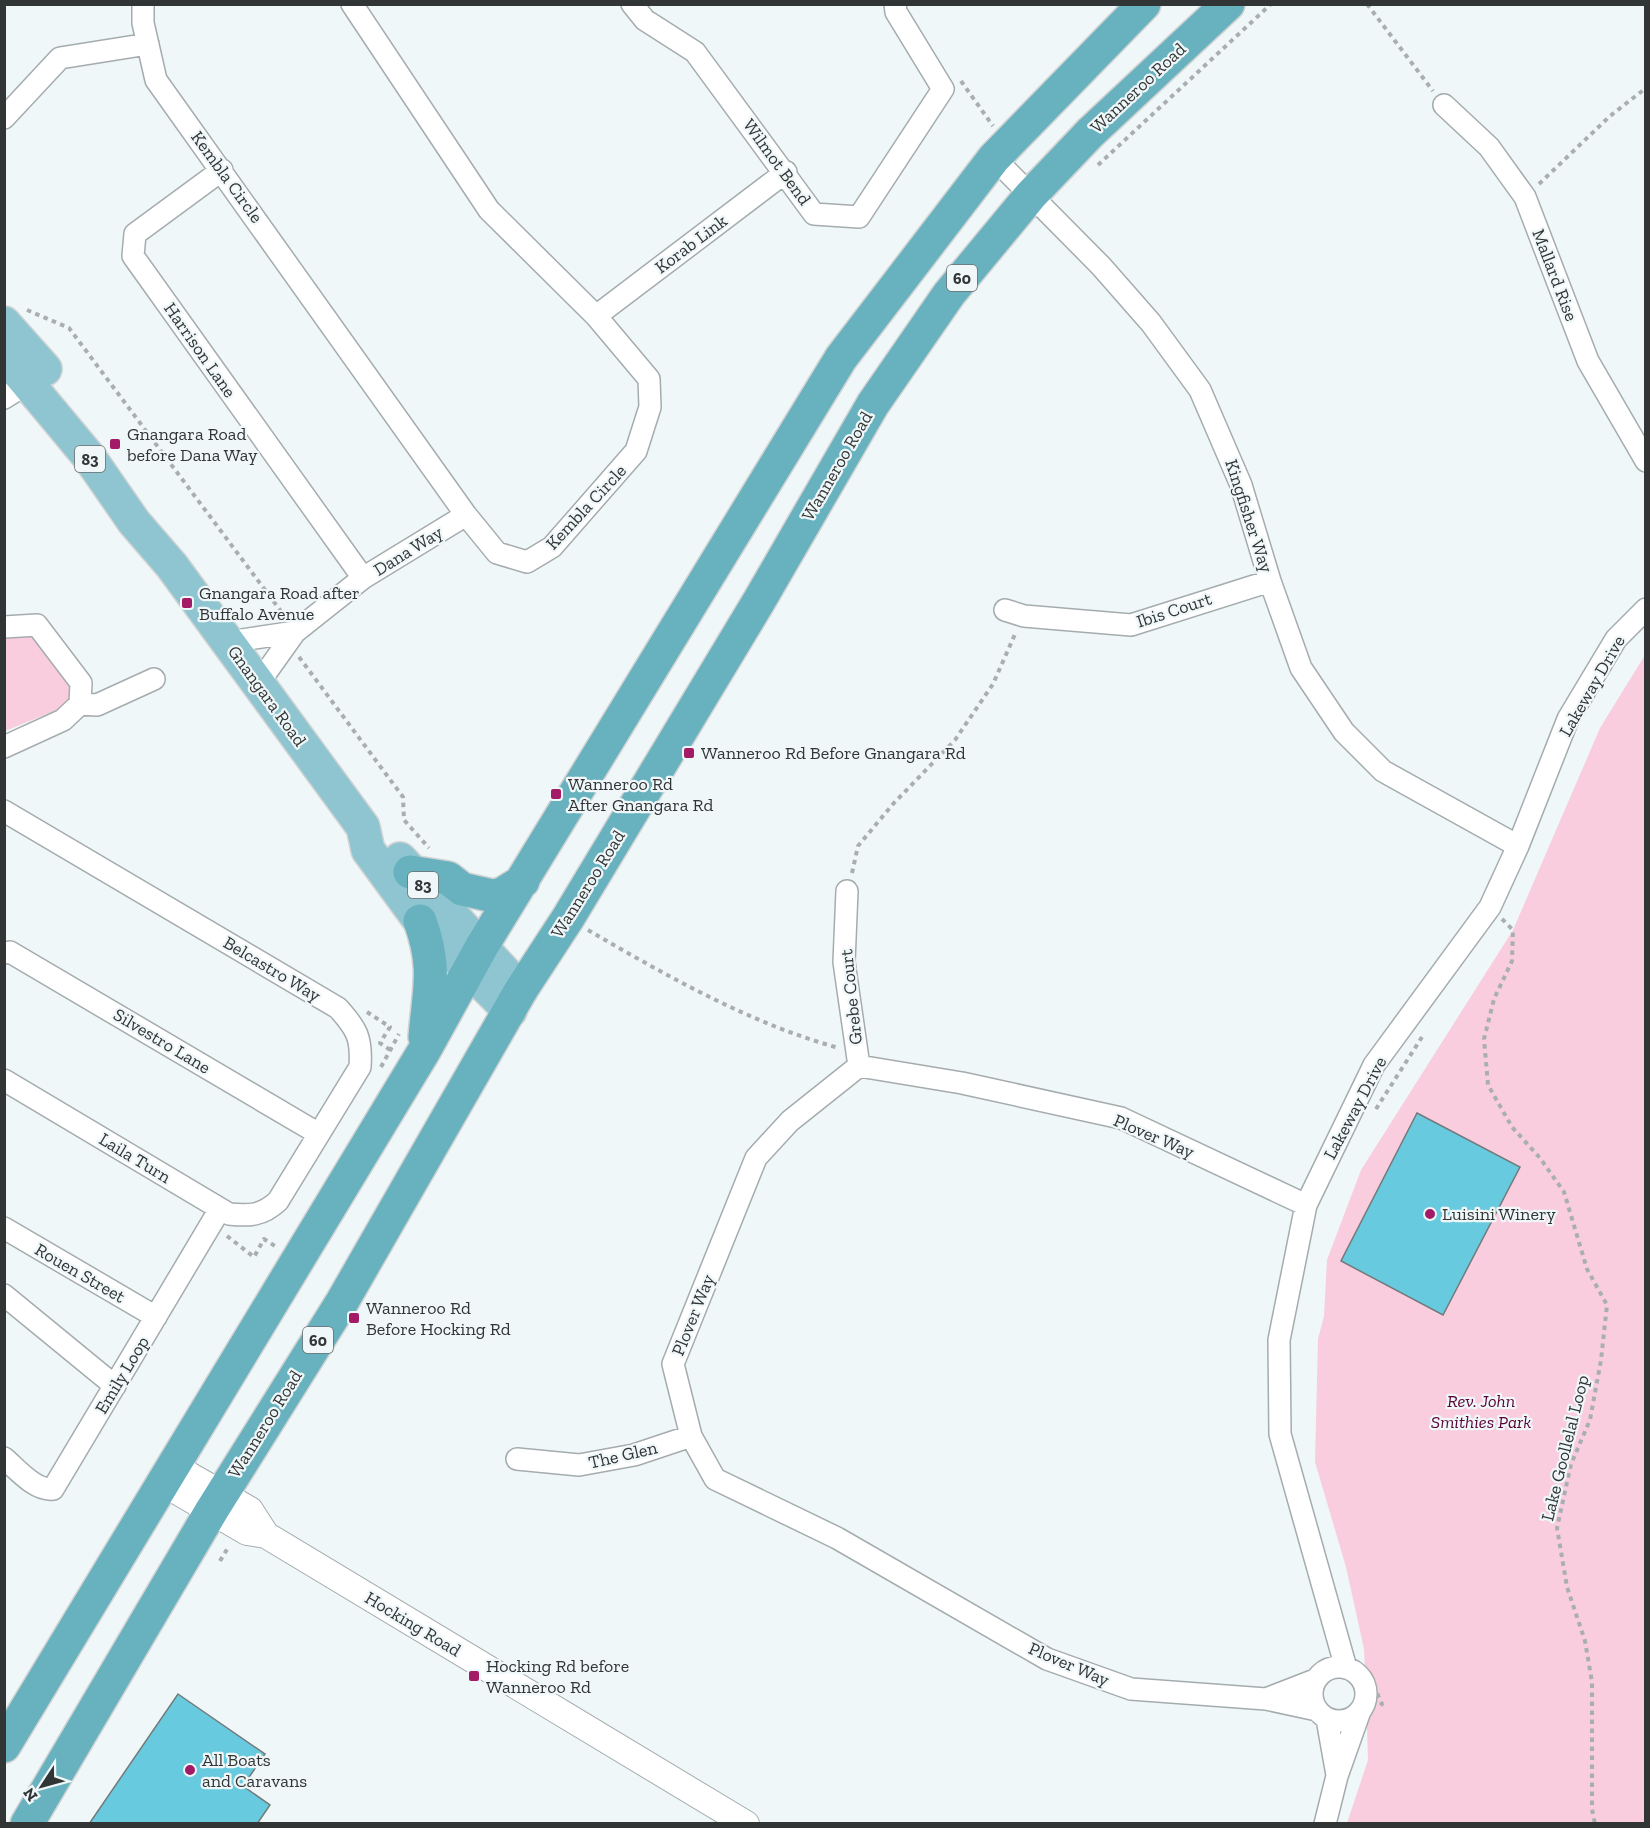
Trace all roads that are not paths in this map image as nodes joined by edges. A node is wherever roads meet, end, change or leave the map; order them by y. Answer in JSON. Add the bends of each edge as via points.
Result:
{"nodes":[{"id":1,"x":143,"y":4,"type":"edge"},
{"id":2,"x":352,"y":4,"type":"edge"},
{"id":3,"x":632,"y":4,"type":"edge"},
{"id":4,"x":896,"y":4,"type":"edge"},
{"id":5,"x":1144,"y":4,"type":"edge"},
{"id":6,"x":1228,"y":4,"type":"edge"},
{"id":7,"x":148,"y":44,"type":"junction"},
{"id":8,"x":1444,"y":105,"type":"road end"},
{"id":9,"x":4,"y":118,"type":"edge"},
{"id":10,"x":994,"y":158,"type":"junction"},
{"id":11,"x":222,"y":170,"type":"junction"},
{"id":12,"x":786,"y":172,"type":"junction"},
{"id":13,"x":1031,"y":195,"type":"junction"},
{"id":14,"x":12,"y":314,"type":"edge"},
{"id":15,"x":596,"y":316,"type":"junction"},
{"id":16,"x":18,"y":370,"type":"edge"},
{"id":17,"x":1646,"y":461,"type":"edge"},
{"id":18,"x":466,"y":515,"type":"junction"},
{"id":19,"x":363,"y":579,"type":"junction"},
{"id":20,"x":1270,"y":581,"type":"junction"},
{"id":21,"x":1646,"y":609,"type":"edge"},
{"id":22,"x":1014,"y":613,"type":"road end"},
{"id":23,"x":4,"y":627,"type":"edge"},
{"id":24,"x":295,"y":632,"type":"junction"},
{"id":25,"x":228,"y":642,"type":"junction"},
{"id":26,"x":154,"y":679,"type":"dead end"},
{"id":27,"x":258,"y":684,"type":"junction"},
{"id":28,"x":80,"y":704,"type":"junction"},
{"id":29,"x":4,"y":747,"type":"edge"},
{"id":30,"x":4,"y":811,"type":"edge"},
{"id":31,"x":363,"y":827,"type":"junction"},
{"id":32,"x":1518,"y":846,"type":"junction"},
{"id":33,"x":421,"y":862,"type":"junction"},
{"id":34,"x":523,"y":880,"type":"junction"},
{"id":35,"x":848,"y":891,"type":"road end"},
{"id":36,"x":420,"y":921,"type":"junction"},
{"id":37,"x":4,"y":953,"type":"edge"},
{"id":38,"x":475,"y":958,"type":"junction"},
{"id":39,"x":516,"y":1000,"type":"junction"},
{"id":40,"x":424,"y":1051,"type":"junction"},
{"id":41,"x":858,"y":1060,"type":"junction"},
{"id":42,"x":4,"y":1080,"type":"edge"},
{"id":43,"x":319,"y":1134,"type":"junction"},
{"id":44,"x":1306,"y":1205,"type":"junction"},
{"id":45,"x":270,"y":1209,"type":"joint"},
{"id":46,"x":216,"y":1216,"type":"junction"},
{"id":47,"x":4,"y":1228,"type":"edge"},
{"id":48,"x":4,"y":1295,"type":"edge"},
{"id":49,"x":156,"y":1317,"type":"junction"},
{"id":50,"x":114,"y":1386,"type":"junction"},
{"id":51,"x":691,"y":1436,"type":"junction"},
{"id":52,"x":4,"y":1458,"type":"edge"},
{"id":53,"x":518,"y":1459,"type":"dead end"},
{"id":54,"x":168,"y":1474,"type":"junction"},
{"id":55,"x":217,"y":1501,"type":"junction"},
{"id":56,"x":1334,"y":1631,"type":"junction"},
{"id":57,"x":1355,"y":1666,"type":"junction"},
{"id":58,"x":1319,"y":1676,"type":"junction"},
{"id":59,"x":1266,"y":1699,"type":"junction"},
{"id":60,"x":1360,"y":1711,"type":"junction"},
{"id":61,"x":1322,"y":1715,"type":"junction"},
{"id":62,"x":4,"y":1746,"type":"edge"},
{"id":63,"x":1337,"y":1776,"type":"junction"},
{"id":64,"x":27,"y":1824,"type":"edge"},
{"id":65,"x":746,"y":1824,"type":"edge"},
{"id":66,"x":1325,"y":1824,"type":"edge"}],
"edges":[{"from":1,"to":7,"type":"street","name":"Kembla Circle"},
{"from":2,"to":15,"type":"street","name":"Kembla Circle","via":[[489,210]]},
{"from":3,"to":12,"type":"street","name":"Wilmot Bend","via":[[645,20],[695,52]]},
{"from":4,"to":12,"type":"street","name":"Wilmot Bend","via":[[896,12],[943,89],[859,218],[814,214]]},
{"from":5,"to":10,"type":"highway"},
{"from":6,"to":13,"type":"highway","name":"Wanneroo Road","number":"60","via":[[1090,133]]},
{"from":7,"to":9,"type":"street","via":[[60,58]]},
{"from":7,"to":11,"type":"street","name":"Kembla Circle","via":[[156,80]]},
{"from":8,"to":17,"type":"street","name":"Mallard Rise","via":[[1489,147],[1525,197],[1588,361]]},
{"from":10,"to":13,"type":"street","name":"Kingfisher Way"},
{"from":10,"to":34,"type":"highway","via":[[841,358]]},
{"from":11,"to":18,"type":"street","name":"Kembla Circle"},
{"from":11,"to":19,"type":"street","name":"Harrison Lane","via":[[135,234],[133,256]]},
{"from":12,"to":15,"type":"street","name":"Korab Link"},
{"from":13,"to":20,"type":"street","name":"Kingfisher Way","via":[[1151,323],[1200,390],[1241,485]]},
{"from":13,"to":39,"type":"highway","name":"Wanneroo Road","number":"60","via":[[949,294],[873,404],[759,601]]},
{"from":14,"to":16,"type":"main road","name":"Gnangara Road","number":"83"},
{"from":15,"to":18,"type":"street","name":"Kembla Circle","via":[[649,379],[650,407],[636,452],[552,547],[527,562],[497,553]]},
{"from":16,"to":25,"type":"main road","name":"Gnangara Road","number":"83","via":[[89,457],[134,522]]},
{"from":18,"to":19,"type":"street","name":"Dana Way"},
{"from":19,"to":24,"type":"street","name":"Dana Way"},
{"from":20,"to":22,"type":"street","name":"Ibis Court","via":[[1131,625]]},
{"from":20,"to":32,"type":"street","name":"Kingfisher Way","via":[[1301,668],[1344,732],[1383,771]]},
{"from":21,"to":32,"type":"street","name":"Lakeway Drive","via":[[1616,639],[1568,719]]},
{"from":23,"to":28,"type":"street","via":[[37,625],[81,683]]},
{"from":24,"to":25,"type":"street","name":"Dana Way"},
{"from":24,"to":27,"type":"street","name":"Dana Way"},
{"from":25,"to":27,"type":"main road","name":"Gnangara Road","number":"83"},
{"from":26,"to":28,"type":"street","via":[[97,705]]},
{"from":27,"to":31,"type":"main road","name":"Gnangara Road","number":"83"},
{"from":28,"to":29,"type":"street","via":[[63,720]]},
{"from":30,"to":43,"type":"street","name":"Belcastro Way","via":[[338,1008],[354,1025],[361,1046],[360,1067]]},
{"from":31,"to":33,"type":"main road","name":"Gnangara Road","number":"83","via":[[381,834]]},
{"from":31,"to":36,"type":"main road","name":"Gnangara Road","number":"83","via":[[368,850]]},
{"from":32,"to":44,"type":"street","name":"Lakeway Drive","via":[[1500,911],[1374,1065]]},
{"from":33,"to":34,"type":"highway","via":[[462,889],[493,896]]},
{"from":33,"to":38,"type":"main road","name":"Gnangara Road","number":"83"},
{"from":34,"to":38,"type":"highway"},
{"from":35,"to":41,"type":"street","name":"Grebe Court","via":[[844,962]]},
{"from":36,"to":38,"type":"main road","name":"Gnangara Road","number":"83"},
{"from":36,"to":40,"type":"highway","number":"83","via":[[432,965]]},
{"from":37,"to":43,"type":"street","name":"Silvestro Lane","via":[[10,952]]},
{"from":38,"to":39,"type":"main road","name":"Gnangara Road","number":"83"},
{"from":38,"to":40,"type":"highway"},
{"from":39,"to":55,"type":"highway","name":"Wanneroo Road","number":"60","via":[[342,1302]]},
{"from":40,"to":54,"type":"highway"},
{"from":41,"to":44,"type":"street","name":"Plover Way","via":[[1121,1118]]},
{"from":41,"to":51,"type":"street","name":"Plover Way","via":[[790,1121],[756,1158],[673,1364]]},
{"from":42,"to":46,"type":"street","name":"Laila Turn"},
{"from":43,"to":45,"type":"street","name":"Belcastro Way"},
{"from":44,"to":56,"type":"street","name":"Lakeway Drive","via":[[1279,1340],[1280,1434]]},
{"from":45,"to":46,"type":"street","name":"Laila Turn","via":[[253,1216]]},
{"from":46,"to":49,"type":"street","name":"Emily Loop"},
{"from":47,"to":49,"type":"street","name":"Rouen Street"},
{"from":48,"to":50,"type":"street"},
{"from":49,"to":50,"type":"street","name":"Emily Loop"},
{"from":50,"to":52,"type":"street","name":"Emily Loop","via":[[53,1489],[46,1490],[33,1482]]},
{"from":51,"to":53,"type":"street","name":"The Glen","via":[[634,1455],[579,1465]]},
{"from":51,"to":59,"type":"street","name":"Plover Way","via":[[715,1479],[837,1538],[1047,1659],[1131,1689]]},
{"from":54,"to":55,"type":"street","name":"Hocking Road"},
{"from":54,"to":62,"type":"highway"},
{"from":55,"to":64,"type":"highway","name":"Wanneroo Road","number":"60"},
{"from":55,"to":65,"type":"street","name":"Hocking Road","via":[[250,1510],[266,1535]]},
{"from":56,"to":57,"type":"street","name":"Lakeway Drive"},
{"from":56,"to":58,"type":"street","name":"Lakeway Drive"},
{"from":57,"to":58,"type":"street","via":[[1332,1667]]},
{"from":57,"to":60,"type":"street","via":[[1364,1684],[1365,1702]]},
{"from":58,"to":59,"type":"street","name":"Plover Way"},
{"from":58,"to":61,"type":"street","via":[[1311,1698]]},
{"from":59,"to":61,"type":"street","name":"Plover Way"},
{"from":60,"to":61,"type":"street","via":[[1345,1721]]},
{"from":60,"to":63,"type":"street"},
{"from":61,"to":63,"type":"street"},
{"from":63,"to":66,"type":"street"}]}
